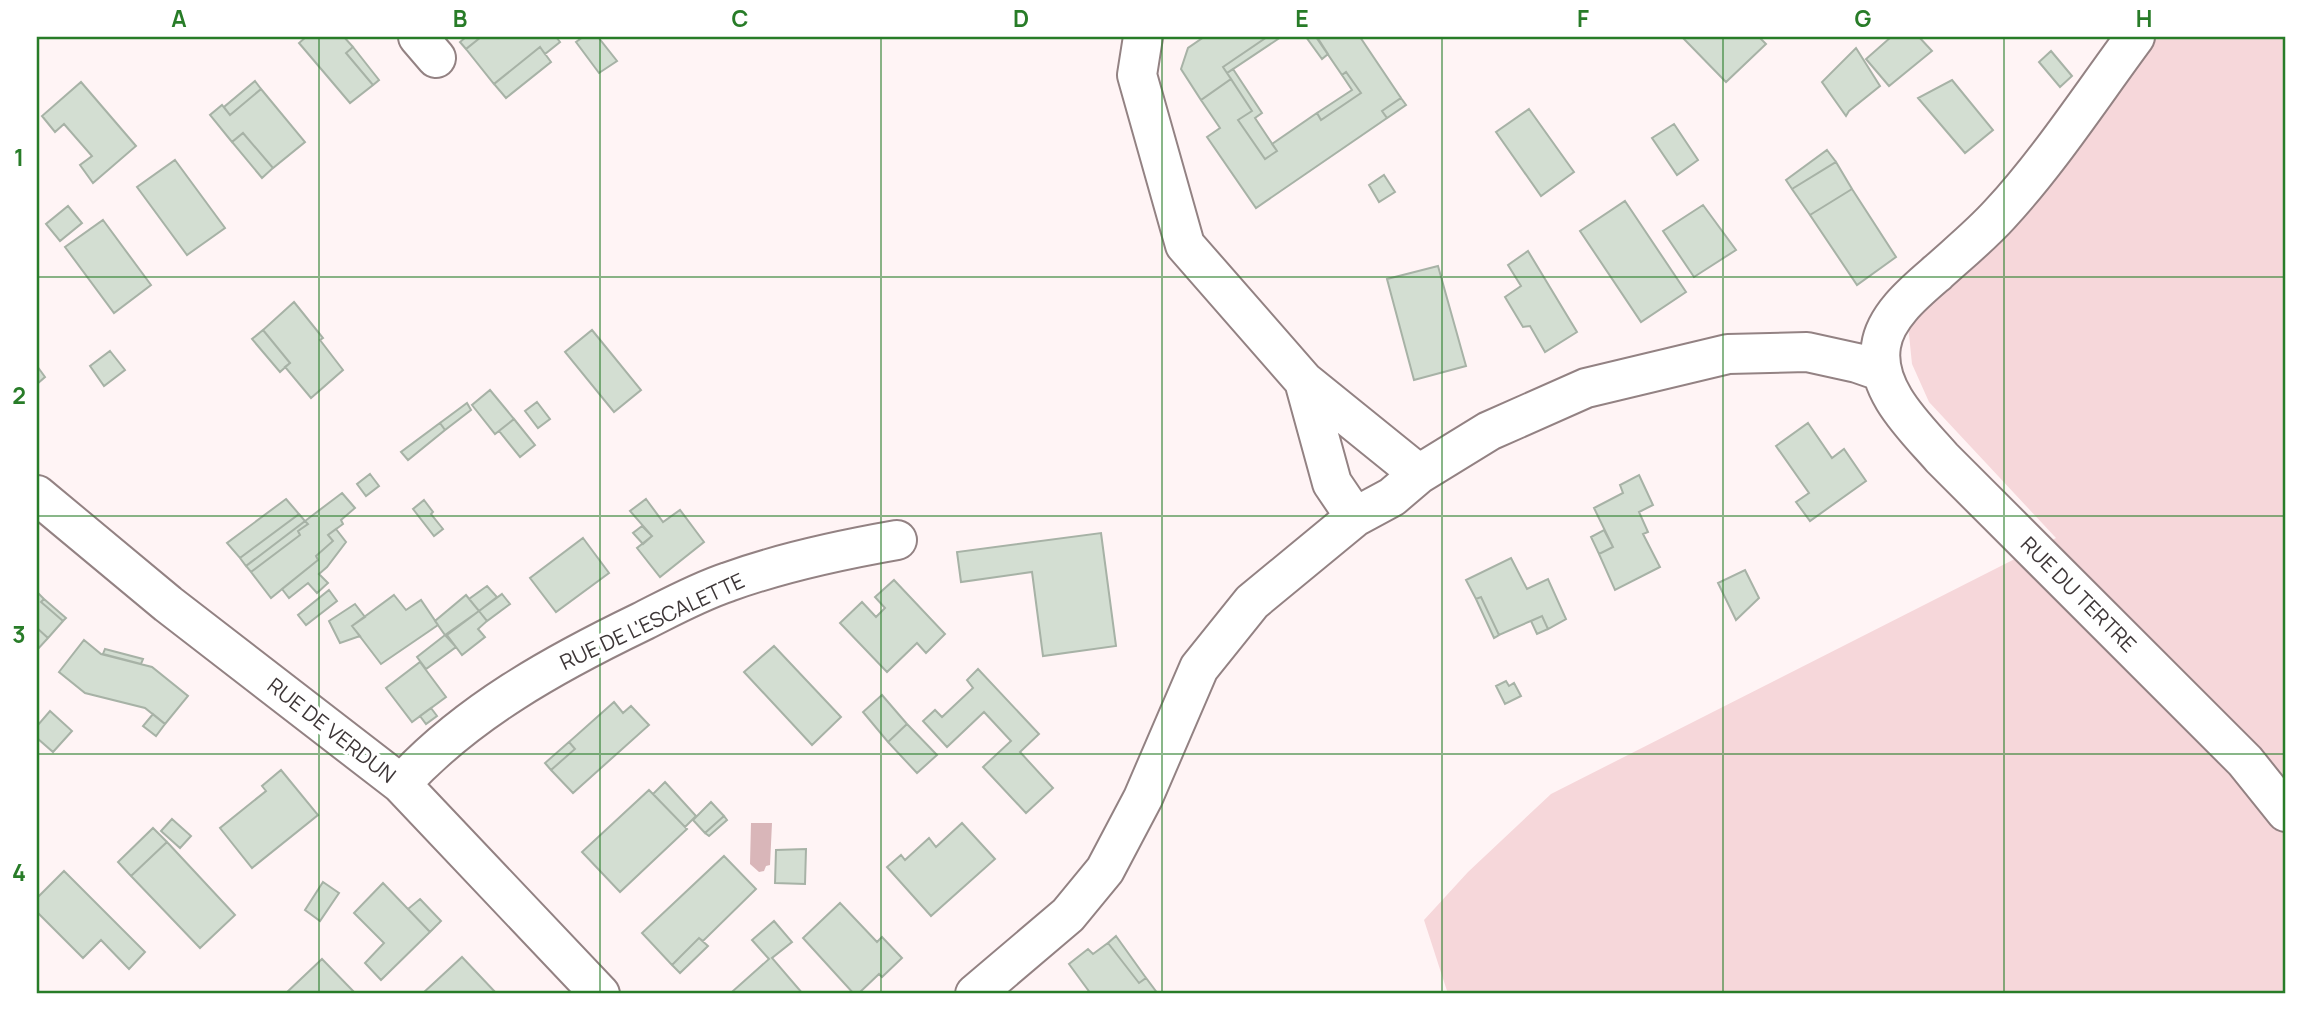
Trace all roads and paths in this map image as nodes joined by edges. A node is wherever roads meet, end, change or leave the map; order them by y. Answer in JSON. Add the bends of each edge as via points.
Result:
{"nodes":[{"id":1,"x":1143,"y":37,"type":"edge"},
{"id":2,"x":2134,"y":37,"type":"edge"},
{"id":3,"x":1880,"y":371,"type":"junction"},
{"id":4,"x":1304,"y":381,"type":"junction"},
{"id":5,"x":1419,"y":474,"type":"junction"},
{"id":6,"x":37,"y":495,"type":"edge"},
{"id":7,"x":1355,"y":517,"type":"junction"},
{"id":8,"x":897,"y":540,"type":"dead end"},
{"id":9,"x":401,"y":784,"type":"junction"},
{"id":10,"x":2286,"y":811,"type":"edge"},
{"id":11,"x":600,"y":994,"type":"edge"},
{"id":12,"x":975,"y":994,"type":"edge"}],
"edges":[{"from":1,"to":4,"type":"street","via":[[1137,75],[1185,245]]},
{"from":2,"to":3,"type":"street","via":[[2000,214],[1912,295],[1892,320],[1881,345]]},
{"from":3,"to":5,"type":"street","via":[[1807,352],[1728,354],[1586,388],[1489,431]]},
{"from":3,"to":10,"type":"street","name":"RUE DU TERTRE","via":[[1898,406],[1942,458],[2245,761]]},
{"from":4,"to":5,"type":"street"},
{"from":4,"to":7,"type":"street","via":[[1332,483]]},
{"from":5,"to":7,"type":"street","via":[[1392,497]]},
{"from":6,"to":9,"type":"street","name":"RUE DE VERDUN","via":[[168,604]]},
{"from":7,"to":12,"type":"street","via":[[1252,602],[1199,668],[1143,798],[1105,870],[1068,915]]},
{"from":8,"to":9,"type":"street","name":"RUE DE L'ESCALETTE","via":[[822,553],[726,582],[574,654],[475,717]]},
{"from":9,"to":11,"type":"street","name":"RUE DE VERDUN"}]}
